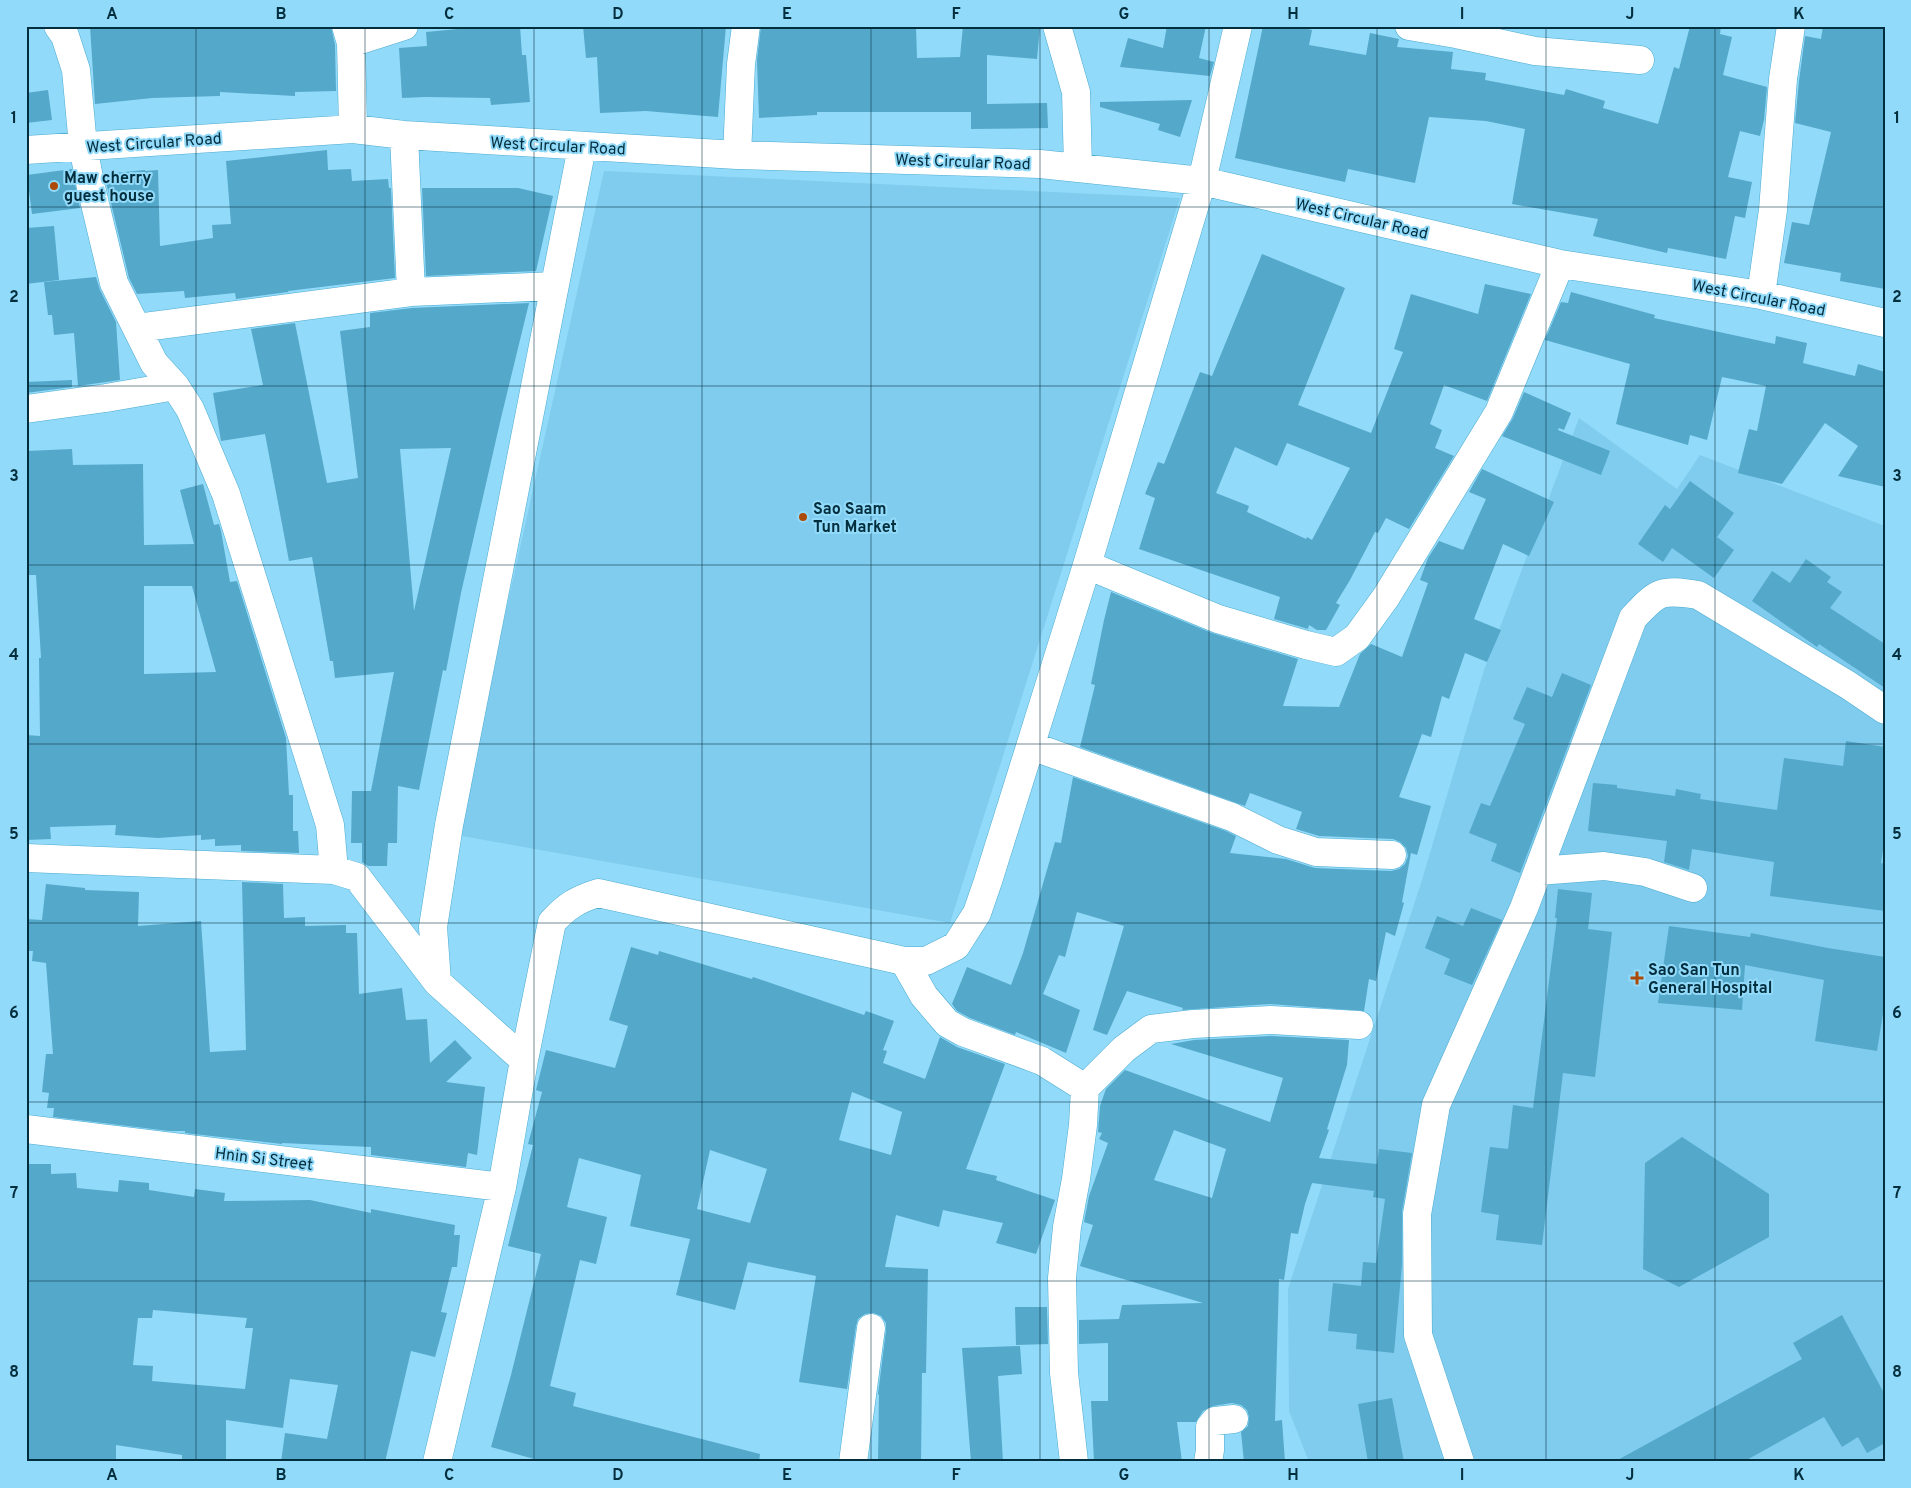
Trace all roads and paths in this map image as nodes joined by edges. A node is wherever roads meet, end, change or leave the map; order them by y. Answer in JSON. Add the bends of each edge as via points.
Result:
{"nodes":[{"id":1,"x":58,"y":26,"type":"edge"},
{"id":2,"x":404,"y":26,"type":"edge"},
{"id":3,"x":746,"y":26,"type":"edge"},
{"id":4,"x":1057,"y":26,"type":"edge"},
{"id":5,"x":1238,"y":26,"type":"edge"},
{"id":6,"x":1409,"y":26,"type":"edge"},
{"id":7,"x":1791,"y":26,"type":"edge"},
{"id":8,"x":349,"y":35,"type":"edge"},
{"id":9,"x":1640,"y":60,"type":"dead end"},
{"id":10,"x":352,"y":129,"type":"junction"},
{"id":11,"x":404,"y":135,"type":"junction"},
{"id":12,"x":84,"y":146,"type":"junction"},
{"id":13,"x":582,"y":147,"type":"junction"},
{"id":14,"x":26,"y":150,"type":"edge"},
{"id":15,"x":737,"y":155,"type":"junction"},
{"id":16,"x":1078,"y":167,"type":"junction"},
{"id":17,"x":1202,"y":181,"type":"junction"},
{"id":18,"x":1560,"y":264,"type":"junction"},
{"id":19,"x":554,"y":286,"type":"junction"},
{"id":20,"x":411,"y":292,"type":"junction"},
{"id":21,"x":1761,"y":295,"type":"junction"},
{"id":22,"x":1885,"y":323,"type":"edge"},
{"id":23,"x":137,"y":328,"type":"junction"},
{"id":24,"x":175,"y":386,"type":"junction"},
{"id":25,"x":26,"y":408,"type":"edge"},
{"id":26,"x":1087,"y":565,"type":"junction"},
{"id":27,"x":1885,"y":710,"type":"edge"},
{"id":28,"x":1031,"y":746,"type":"junction"},
{"id":29,"x":1392,"y":855,"type":"dead end"},
{"id":30,"x":26,"y":858,"type":"edge"},
{"id":31,"x":334,"y":870,"type":"junction"},
{"id":32,"x":1538,"y":871,"type":"junction"},
{"id":33,"x":1693,"y":888,"type":"dead end"},
{"id":34,"x":904,"y":961,"type":"junction"},
{"id":35,"x":437,"y":982,"type":"junction"},
{"id":36,"x":1359,"y":1025,"type":"dead end"},
{"id":37,"x":524,"y":1060,"type":"junction"},
{"id":38,"x":1086,"y":1088,"type":"junction"},
{"id":39,"x":26,"y":1129,"type":"edge"},
{"id":40,"x":502,"y":1187,"type":"junction"},
{"id":41,"x":871,"y":1328,"type":"dead end"},
{"id":42,"x":1234,"y":1419,"type":"dead end"},
{"id":43,"x":437,"y":1462,"type":"edge"},
{"id":44,"x":853,"y":1462,"type":"edge"},
{"id":45,"x":1074,"y":1462,"type":"edge"},
{"id":46,"x":1208,"y":1462,"type":"edge"},
{"id":47,"x":1460,"y":1462,"type":"edge"}],
"edges":[{"from":1,"to":12,"type":"street","via":[[65,36],[76,70]]},
{"from":2,"to":8,"type":"street"},
{"from":3,"to":15,"type":"street"},
{"from":4,"to":16,"type":"street","via":[[1076,92]]},
{"from":5,"to":17,"type":"street"},
{"from":6,"to":9,"type":"street","via":[[1535,51]]},
{"from":7,"to":21,"type":"street","via":[[1783,79],[1773,210]]},
{"from":8,"to":10,"type":"street"},
{"from":10,"to":11,"type":"street","name":"West Circular Road"},
{"from":10,"to":12,"type":"street","name":"West Circular Road"},
{"from":11,"to":13,"type":"street","name":"West Circular Road"},
{"from":11,"to":20,"type":"street"},
{"from":12,"to":14,"type":"street","name":"West Circular Road"},
{"from":12,"to":23,"type":"street","via":[[114,282]]},
{"from":13,"to":15,"type":"street","name":"West Circular Road"},
{"from":13,"to":19,"type":"street"},
{"from":15,"to":16,"type":"street","name":"West Circular Road"},
{"from":16,"to":17,"type":"street","name":"West Circular Road"},
{"from":17,"to":18,"type":"street","name":"West Circular Road"},
{"from":17,"to":26,"type":"street"},
{"from":18,"to":21,"type":"street","name":"West Circular Road"},
{"from":18,"to":26,"type":"street","via":[[1499,412],[1386,597],[1357,637],[1336,652],[1218,619]]},
{"from":19,"to":20,"type":"street"},
{"from":19,"to":35,"type":"street","via":[[449,825],[433,927]]},
{"from":20,"to":23,"type":"street"},
{"from":21,"to":22,"type":"street","name":"West Circular Road"},
{"from":23,"to":24,"type":"street","via":[[154,363]]},
{"from":24,"to":25,"type":"street"},
{"from":24,"to":31,"type":"street","via":[[190,409],[226,494],[330,825]]},
{"from":26,"to":28,"type":"street"},
{"from":27,"to":32,"type":"street","via":[[1698,595],[1673,591],[1653,597],[1633,618]]},
{"from":28,"to":29,"type":"street","via":[[1232,817],[1278,840],[1316,852]]},
{"from":28,"to":34,"type":"street","via":[[976,913],[956,946],[926,961]]},
{"from":30,"to":31,"type":"street"},
{"from":31,"to":35,"type":"street","via":[[357,877]]},
{"from":32,"to":33,"type":"street","via":[[1604,866],[1645,872]]},
{"from":32,"to":47,"type":"street","via":[[1436,1105],[1417,1214],[1418,1335]]},
{"from":34,"to":37,"type":"street","via":[[598,893],[565,908],[552,922]]},
{"from":34,"to":38,"type":"street","via":[[924,996],[947,1023],[1042,1061]]},
{"from":35,"to":37,"type":"street"},
{"from":36,"to":38,"type":"street","via":[[1271,1020],[1151,1029],[1124,1049]]},
{"from":37,"to":40,"type":"street"},
{"from":38,"to":45,"type":"street","via":[[1062,1278],[1064,1373]]},
{"from":39,"to":40,"type":"street","name":"Hnin Si Street"},
{"from":40,"to":43,"type":"street"},
{"from":41,"to":44,"type":"street"},
{"from":42,"to":46,"type":"street","via":[[1215,1421],[1210,1427]]}]}
